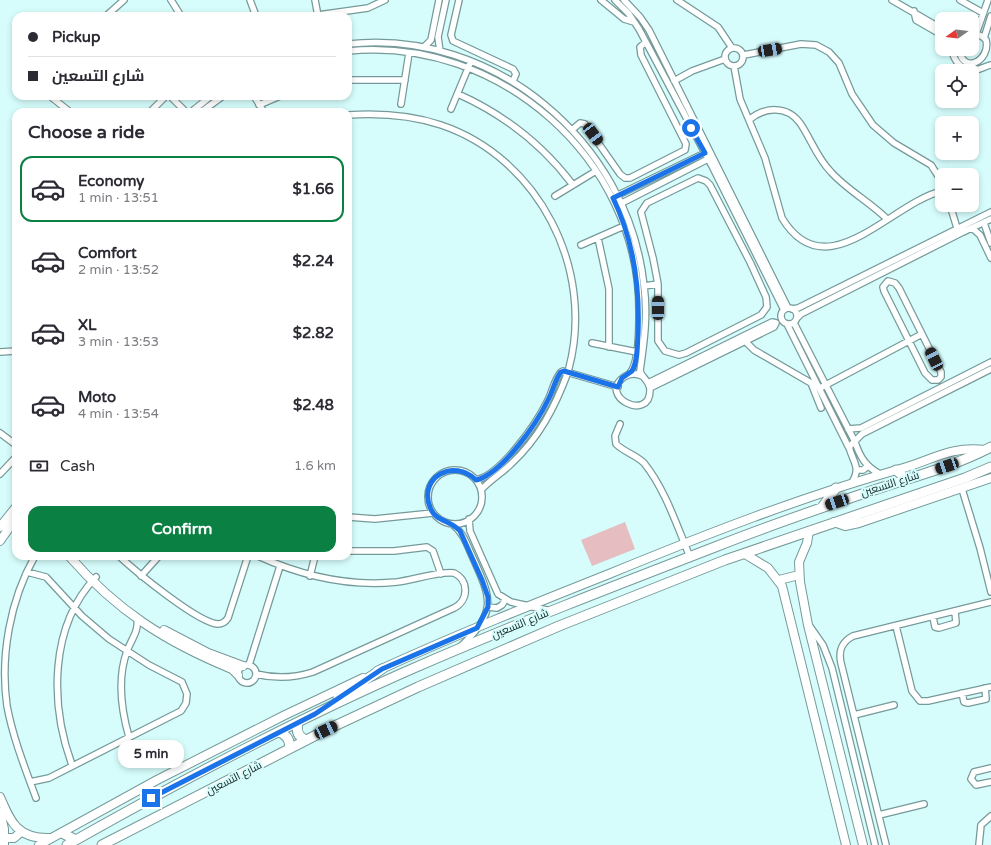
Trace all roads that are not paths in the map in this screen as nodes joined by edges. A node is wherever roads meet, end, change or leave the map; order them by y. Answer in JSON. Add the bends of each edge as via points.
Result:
{"nodes":[{"id":1,"x":124,"y":0,"type":"edge"},
{"id":2,"x":171,"y":0,"type":"edge"},
{"id":3,"x":250,"y":0,"type":"edge"},
{"id":4,"x":315,"y":0,"type":"edge"},
{"id":5,"x":385,"y":0,"type":"edge"},
{"id":6,"x":439,"y":0,"type":"edge"},
{"id":7,"x":446,"y":0,"type":"edge"},
{"id":8,"x":457,"y":0,"type":"edge"},
{"id":9,"x":600,"y":0,"type":"edge"},
{"id":10,"x":614,"y":0,"type":"edge"},
{"id":11,"x":624,"y":0,"type":"edge"},
{"id":12,"x":677,"y":0,"type":"edge"},
{"id":13,"x":892,"y":0,"type":"edge"},
{"id":14,"x":960,"y":0,"type":"edge"},
{"id":15,"x":988,"y":0,"type":"edge"},
{"id":16,"x":110,"y":12,"type":"edge"},
{"id":17,"x":178,"y":12,"type":"edge"},
{"id":18,"x":254,"y":12,"type":"edge"},
{"id":19,"x":317,"y":12,"type":"edge"},
{"id":20,"x":339,"y":12,"type":"edge"},
{"id":21,"x":914,"y":12,"type":"junction"},
{"id":22,"x":983,"y":13,"type":"junction"},
{"id":23,"x":991,"y":16,"type":"edge"},
{"id":24,"x":634,"y":22,"type":"junction"},
{"id":25,"x":979,"y":22,"type":"edge"},
{"id":26,"x":935,"y":25,"type":"edge"},
{"id":27,"x":935,"y":31,"type":"edge"},
{"id":28,"x":979,"y":36,"type":"edge"},
{"id":29,"x":984,"y":38,"type":"junction"},
{"id":30,"x":646,"y":42,"type":"junction"},
{"id":31,"x":352,"y":44,"type":"edge"},
{"id":32,"x":424,"y":48,"type":"junction"},
{"id":33,"x":732,"y":48,"type":"junction"},
{"id":34,"x":990,"y":49,"type":"edge"},
{"id":35,"x":352,"y":51,"type":"edge"},
{"id":36,"x":440,"y":51,"type":"junction"},
{"id":37,"x":409,"y":53,"type":"junction"},
{"id":38,"x":744,"y":55,"type":"junction"},
{"id":39,"x":954,"y":56,"type":"edge"},
{"id":40,"x":962,"y":56,"type":"edge"},
{"id":41,"x":725,"y":59,"type":"junction"},
{"id":42,"x":984,"y":59,"type":"junction"},
{"id":43,"x":991,"y":59,"type":"edge"},
{"id":44,"x":471,"y":61,"type":"junction"},
{"id":45,"x":991,"y":65,"type":"edge"},
{"id":46,"x":734,"y":66,"type":"junction"},
{"id":47,"x":468,"y":69,"type":"junction"},
{"id":48,"x":352,"y":80,"type":"edge"},
{"id":49,"x":405,"y":80,"type":"junction"},
{"id":50,"x":513,"y":81,"type":"junction"},
{"id":51,"x":674,"y":81,"type":"junction"},
{"id":52,"x":458,"y":94,"type":"junction"},
{"id":53,"x":53,"y":100,"type":"edge"},
{"id":54,"x":162,"y":100,"type":"edge"},
{"id":55,"x":174,"y":100,"type":"edge"},
{"id":56,"x":206,"y":100,"type":"edge"},
{"id":57,"x":218,"y":100,"type":"edge"},
{"id":58,"x":257,"y":100,"type":"edge"},
{"id":59,"x":271,"y":100,"type":"edge"},
{"id":60,"x":401,"y":104,"type":"dead end"},
{"id":61,"x":260,"y":105,"type":"junction"},
{"id":62,"x":64,"y":108,"type":"edge"},
{"id":63,"x":154,"y":108,"type":"edge"},
{"id":64,"x":182,"y":108,"type":"edge"},
{"id":65,"x":196,"y":108,"type":"edge"},
{"id":66,"x":206,"y":108,"type":"edge"},
{"id":67,"x":262,"y":108,"type":"edge"},
{"id":68,"x":451,"y":109,"type":"dead end"},
{"id":69,"x":682,"y":110,"type":"junction"},
{"id":70,"x":352,"y":115,"type":"edge"},
{"id":71,"x":672,"y":116,"type":"junction"},
{"id":72,"x":749,"y":120,"type":"junction"},
{"id":73,"x":694,"y":127,"type":"junction"},
{"id":74,"x":573,"y":130,"type":"junction"},
{"id":75,"x":707,"y":152,"type":"junction"},
{"id":76,"x":710,"y":158,"type":"junction"},
{"id":77,"x":656,"y":165,"type":"junction"},
{"id":78,"x":596,"y":171,"type":"junction"},
{"id":79,"x":935,"y":171,"type":"edge"},
{"id":80,"x":661,"y":175,"type":"junction"},
{"id":81,"x":573,"y":185,"type":"junction"},
{"id":82,"x":935,"y":193,"type":"edge"},
{"id":83,"x":555,"y":196,"type":"dead end"},
{"id":84,"x":616,"y":197,"type":"junction"},
{"id":85,"x":619,"y":205,"type":"junction"},
{"id":86,"x":952,"y":212,"type":"edge"},
{"id":87,"x":991,"y":212,"type":"edge"},
{"id":88,"x":887,"y":219,"type":"junction"},
{"id":89,"x":991,"y":219,"type":"edge"},
{"id":90,"x":984,"y":223,"type":"junction"},
{"id":91,"x":624,"y":226,"type":"junction"},
{"id":92,"x":958,"y":228,"type":"junction"},
{"id":93,"x":972,"y":228,"type":"junction"},
{"id":94,"x":748,"y":235,"type":"junction"},
{"id":95,"x":598,"y":238,"type":"junction"},
{"id":96,"x":739,"y":240,"type":"junction"},
{"id":97,"x":991,"y":243,"type":"edge"},
{"id":98,"x":581,"y":245,"type":"dead end"},
{"id":99,"x":991,"y":258,"type":"edge"},
{"id":100,"x":881,"y":269,"type":"junction"},
{"id":101,"x":870,"y":275,"type":"junction"},
{"id":102,"x":888,"y":281,"type":"junction"},
{"id":103,"x":658,"y":284,"type":"junction"},
{"id":104,"x":644,"y":286,"type":"junction"},
{"id":105,"x":788,"y":309,"type":"junction"},
{"id":106,"x":795,"y":320,"type":"junction"},
{"id":107,"x":787,"y":324,"type":"junction"},
{"id":108,"x":922,"y":334,"type":"junction"},
{"id":109,"x":745,"y":341,"type":"junction"},
{"id":110,"x":909,"y":341,"type":"junction"},
{"id":111,"x":592,"y":343,"type":"dead end"},
{"id":112,"x":609,"y":347,"type":"junction"},
{"id":113,"x":12,"y":351,"type":"edge"},
{"id":114,"x":0,"y":352,"type":"edge"},
{"id":115,"x":637,"y":352,"type":"junction"},
{"id":116,"x":991,"y":362,"type":"edge"},
{"id":117,"x":991,"y":369,"type":"edge"},
{"id":118,"x":568,"y":370,"type":"junction"},
{"id":119,"x":629,"y":374,"type":"junction"},
{"id":120,"x":642,"y":376,"type":"junction"},
{"id":121,"x":937,"y":381,"type":"junction"},
{"id":122,"x":649,"y":386,"type":"junction"},
{"id":123,"x":822,"y":386,"type":"junction"},
{"id":124,"x":618,"y":387,"type":"junction"},
{"id":125,"x":943,"y":390,"type":"junction"},
{"id":126,"x":821,"y":408,"type":"dead end"},
{"id":127,"x":620,"y":424,"type":"dead end"},
{"id":128,"x":848,"y":429,"type":"junction"},
{"id":129,"x":0,"y":433,"type":"edge"},
{"id":130,"x":12,"y":442,"type":"edge"},
{"id":131,"x":855,"y":442,"type":"junction"},
{"id":132,"x":850,"y":448,"type":"junction"},
{"id":133,"x":988,"y":448,"type":"edge"},
{"id":134,"x":12,"y":461,"type":"edge"},
{"id":135,"x":868,"y":466,"type":"junction"},
{"id":136,"x":991,"y":467,"type":"edge"},
{"id":137,"x":856,"y":470,"type":"junction"},
{"id":138,"x":896,"y":470,"type":"junction"},
{"id":139,"x":0,"y":474,"type":"edge"},
{"id":140,"x":880,"y":474,"type":"junction"},
{"id":141,"x":991,"y":478,"type":"edge"},
{"id":142,"x":906,"y":479,"type":"junction"},
{"id":143,"x":476,"y":480,"type":"junction"},
{"id":144,"x":850,"y":484,"type":"junction"},
{"id":145,"x":836,"y":488,"type":"junction"},
{"id":146,"x":962,"y":489,"type":"junction"},
{"id":147,"x":481,"y":490,"type":"junction"},
{"id":148,"x":823,"y":506,"type":"junction"},
{"id":149,"x":430,"y":507,"type":"junction"},
{"id":150,"x":12,"y":512,"type":"edge"},
{"id":151,"x":434,"y":513,"type":"junction"},
{"id":152,"x":409,"y":515,"type":"junction"},
{"id":153,"x":352,"y":517,"type":"edge"},
{"id":154,"x":469,"y":519,"type":"junction"},
{"id":155,"x":834,"y":522,"type":"junction"},
{"id":156,"x":12,"y":524,"type":"edge"},
{"id":157,"x":452,"y":524,"type":"junction"},
{"id":158,"x":0,"y":527,"type":"edge"},
{"id":159,"x":809,"y":531,"type":"junction"},
{"id":160,"x":0,"y":541,"type":"edge"},
{"id":161,"x":684,"y":543,"type":"junction"},
{"id":162,"x":352,"y":551,"type":"edge"},
{"id":163,"x":745,"y":554,"type":"junction"},
{"id":164,"x":690,"y":557,"type":"junction"},
{"id":165,"x":33,"y":560,"type":"edge"},
{"id":166,"x":73,"y":560,"type":"edge"},
{"id":167,"x":79,"y":560,"type":"edge"},
{"id":168,"x":123,"y":560,"type":"edge"},
{"id":169,"x":155,"y":560,"type":"edge"},
{"id":170,"x":247,"y":560,"type":"edge"},
{"id":171,"x":267,"y":560,"type":"edge"},
{"id":172,"x":314,"y":560,"type":"edge"},
{"id":173,"x":280,"y":566,"type":"junction"},
{"id":174,"x":27,"y":572,"type":"junction"},
{"id":175,"x":441,"y":574,"type":"junction"},
{"id":176,"x":799,"y":575,"type":"junction"},
{"id":177,"x":141,"y":576,"type":"junction"},
{"id":178,"x":310,"y":576,"type":"junction"},
{"id":179,"x":489,"y":577,"type":"junction"},
{"id":180,"x":94,"y":579,"type":"junction"},
{"id":181,"x":482,"y":580,"type":"junction"},
{"id":182,"x":779,"y":580,"type":"junction"},
{"id":183,"x":991,"y":592,"type":"edge"},
{"id":184,"x":498,"y":594,"type":"junction"},
{"id":185,"x":488,"y":597,"type":"junction"},
{"id":186,"x":505,"y":600,"type":"junction"},
{"id":187,"x":991,"y":602,"type":"edge"},
{"id":188,"x":530,"y":605,"type":"junction"},
{"id":189,"x":488,"y":607,"type":"junction"},
{"id":190,"x":75,"y":608,"type":"junction"},
{"id":191,"x":551,"y":611,"type":"junction"},
{"id":192,"x":955,"y":611,"type":"junction"},
{"id":193,"x":933,"y":617,"type":"junction"},
{"id":194,"x":137,"y":619,"type":"junction"},
{"id":195,"x":808,"y":625,"type":"junction"},
{"id":196,"x":148,"y":626,"type":"junction"},
{"id":197,"x":896,"y":626,"type":"junction"},
{"id":198,"x":477,"y":628,"type":"junction"},
{"id":199,"x":137,"y":630,"type":"junction"},
{"id":200,"x":127,"y":651,"type":"junction"},
{"id":201,"x":455,"y":651,"type":"junction"},
{"id":202,"x":246,"y":666,"type":"junction"},
{"id":203,"x":382,"y":669,"type":"junction"},
{"id":204,"x":256,"y":674,"type":"junction"},
{"id":205,"x":238,"y":675,"type":"junction"},
{"id":206,"x":988,"y":687,"type":"edge"},
{"id":207,"x":962,"y":693,"type":"junction"},
{"id":208,"x":894,"y":705,"type":"dead end"},
{"id":209,"x":315,"y":714,"type":"junction"},
{"id":210,"x":854,"y":715,"type":"junction"},
{"id":211,"x":298,"y":722,"type":"junction"},
{"id":212,"x":279,"y":732,"type":"junction"},
{"id":213,"x":129,"y":736,"type":"junction"},
{"id":214,"x":306,"y":740,"type":"junction"},
{"id":215,"x":289,"y":749,"type":"junction"},
{"id":216,"x":72,"y":765,"type":"junction"},
{"id":217,"x":991,"y":768,"type":"edge"},
{"id":218,"x":30,"y":782,"type":"junction"},
{"id":219,"x":991,"y":782,"type":"edge"},
{"id":220,"x":36,"y":798,"type":"dead end"},
{"id":221,"x":1,"y":800,"type":"edge"},
{"id":222,"x":924,"y":804,"type":"dead end"},
{"id":223,"x":0,"y":812,"type":"edge"},
{"id":224,"x":879,"y":815,"type":"junction"},
{"id":225,"x":991,"y":816,"type":"edge"},
{"id":226,"x":15,"y":825,"type":"junction"},
{"id":227,"x":4,"y":829,"type":"junction"},
{"id":228,"x":21,"y":832,"type":"junction"},
{"id":229,"x":62,"y":833,"type":"junction"},
{"id":230,"x":51,"y":838,"type":"junction"},
{"id":231,"x":76,"y":840,"type":"junction"},
{"id":232,"x":4,"y":842,"type":"edge"},
{"id":233,"x":39,"y":845,"type":"edge"},
{"id":234,"x":67,"y":845,"type":"edge"},
{"id":235,"x":102,"y":845,"type":"edge"},
{"id":236,"x":846,"y":845,"type":"edge"},
{"id":237,"x":863,"y":845,"type":"edge"},
{"id":238,"x":875,"y":845,"type":"edge"},
{"id":239,"x":886,"y":845,"type":"edge"},
{"id":240,"x":979,"y":845,"type":"edge"}],
"edges":[{"from":1,"to":16,"type":"street"},
{"from":2,"to":17,"type":"street"},
{"from":3,"to":18,"type":"street"},
{"from":4,"to":19,"type":"street"},
{"from":5,"to":20,"type":"street","via":[[368,8]]},
{"from":6,"to":32,"type":"street","via":[[432,40]]},
{"from":7,"to":36,"type":"street","via":[[438,37]]},
{"from":8,"to":50,"type":"street","via":[[451,39],[513,69],[516,75]]},
{"from":9,"to":24,"type":"street","via":[[624,18]]},
{"from":10,"to":24,"type":"street"},
{"from":11,"to":51,"type":"street","via":[[644,24]]},
{"from":12,"to":33,"type":"street","via":[[718,27]]},
{"from":13,"to":21,"type":"street"},
{"from":14,"to":22,"type":"street"},
{"from":15,"to":22,"type":"street"},
{"from":21,"to":26,"type":"street"},
{"from":21,"to":27,"type":"street","via":[[916,20]]},
{"from":22,"to":25,"type":"street"},
{"from":23,"to":29,"type":"street"},
{"from":24,"to":30,"type":"street"},
{"from":28,"to":29,"type":"street"},
{"from":29,"to":34,"type":"street"},
{"from":30,"to":69,"type":"street"},
{"from":30,"to":71,"type":"street","via":[[640,48],[641,55]]},
{"from":31,"to":32,"type":"street","via":[[381,43]]},
{"from":32,"to":36,"type":"street"},
{"from":33,"to":38,"type":"street","via":[[739,49]]},
{"from":33,"to":41,"type":"street","via":[[726,52]]},
{"from":34,"to":42,"type":"street"},
{"from":35,"to":37,"type":"street"},
{"from":36,"to":44,"type":"street"},
{"from":37,"to":47,"type":"street","via":[[439,59]]},
{"from":37,"to":49,"type":"street"},
{"from":38,"to":46,"type":"street","via":[[742,62]]},
{"from":38,"to":79,"type":"street","via":[[801,44],[816,45],[829,52],[839,63],[852,94],[867,118],[894,143],[931,165]]},
{"from":39,"to":45,"type":"street","via":[[965,69],[977,70]]},
{"from":40,"to":42,"type":"street","via":[[969,63],[979,63]]},
{"from":41,"to":46,"type":"street","via":[[728,64]]},
{"from":41,"to":51,"type":"street","via":[[701,67]]},
{"from":42,"to":43,"type":"street"},
{"from":44,"to":47,"type":"street"},
{"from":44,"to":50,"type":"street"},
{"from":46,"to":72,"type":"street","via":[[737,89]]},
{"from":47,"to":52,"type":"street"},
{"from":47,"to":78,"type":"street","via":[[511,89],[540,110],[575,142]]},
{"from":48,"to":49,"type":"street"},
{"from":49,"to":60,"type":"street"},
{"from":50,"to":74,"type":"street","via":[[545,103]]},
{"from":51,"to":73,"type":"street"},
{"from":52,"to":68,"type":"street"},
{"from":52,"to":81,"type":"street","via":[[491,110],[522,131],[549,156]]},
{"from":53,"to":62,"type":"street"},
{"from":54,"to":63,"type":"street"},
{"from":55,"to":64,"type":"street"},
{"from":56,"to":65,"type":"street"},
{"from":57,"to":66,"type":"street"},
{"from":58,"to":61,"type":"street"},
{"from":59,"to":61,"type":"street"},
{"from":61,"to":67,"type":"street"},
{"from":69,"to":71,"type":"street"},
{"from":69,"to":73,"type":"street"},
{"from":70,"to":118,"type":"street","via":[[392,114],[442,125],[485,147],[528,185],[556,228],[570,271],[575,316],[573,350]]},
{"from":71,"to":77,"type":"street","via":[[687,147]]},
{"from":72,"to":88,"type":"street","via":[[761,112],[775,110],[795,118],[830,172]]},
{"from":72,"to":88,"type":"street","via":[[765,158],[782,218],[802,240],[820,246],[840,245]]},
{"from":73,"to":75,"type":"street"},
{"from":74,"to":77,"type":"street","via":[[580,123],[585,124],[623,177],[630,178]]},
{"from":74,"to":84,"type":"street","via":[[601,166]]},
{"from":75,"to":76,"type":"street"},
{"from":75,"to":80,"type":"street"},
{"from":76,"to":85,"type":"street"},
{"from":76,"to":94,"type":"street"},
{"from":76,"to":105,"type":"street"},
{"from":77,"to":80,"type":"street"},
{"from":78,"to":81,"type":"street"},
{"from":78,"to":84,"type":"street"},
{"from":80,"to":84,"type":"street"},
{"from":81,"to":83,"type":"street"},
{"from":82,"to":88,"type":"street"},
{"from":84,"to":85,"type":"street"},
{"from":85,"to":91,"type":"street"},
{"from":85,"to":104,"type":"street","via":[[636,244]]},
{"from":86,"to":92,"type":"street"},
{"from":87,"to":92,"type":"street"},
{"from":89,"to":90,"type":"street"},
{"from":90,"to":93,"type":"street"},
{"from":90,"to":97,"type":"street"},
{"from":91,"to":95,"type":"street"},
{"from":91,"to":115,"type":"street","via":[[638,285]]},
{"from":92,"to":100,"type":"street"},
{"from":93,"to":99,"type":"street","via":[[980,235]]},
{"from":93,"to":100,"type":"street"},
{"from":94,"to":96,"type":"street"},
{"from":94,"to":105,"type":"street"},
{"from":95,"to":98,"type":"street"},
{"from":95,"to":112,"type":"street","via":[[609,289]]},
{"from":96,"to":103,"type":"street","via":[[710,185],[704,179],[694,180],[647,203],[641,210],[641,218]]},
{"from":96,"to":103,"type":"street","via":[[767,299],[761,315],[686,353],[676,355],[665,351],[658,341]]},
{"from":100,"to":101,"type":"street"},
{"from":100,"to":102,"type":"street"},
{"from":101,"to":105,"type":"street","via":[[798,308]]},
{"from":101,"to":106,"type":"street","via":[[801,314]]},
{"from":102,"to":108,"type":"street","via":[[895,283],[899,288]]},
{"from":102,"to":110,"type":"street","via":[[883,287],[884,292]]},
{"from":103,"to":104,"type":"street"},
{"from":104,"to":120,"type":"street","via":[[646,313],[640,371]]},
{"from":105,"to":106,"type":"street","via":[[796,312]]},
{"from":105,"to":107,"type":"street","via":[[781,318]]},
{"from":106,"to":107,"type":"street"},
{"from":106,"to":123,"type":"street"},
{"from":107,"to":123,"type":"street"},
{"from":108,"to":110,"type":"street"},
{"from":108,"to":121,"type":"street","via":[[941,372],[941,377]]},
{"from":109,"to":122,"type":"street"},
{"from":109,"to":122,"type":"street","via":[[775,326],[776,323],[772,322]]},
{"from":109,"to":126,"type":"street","via":[[754,350],[811,383]]},
{"from":110,"to":121,"type":"street","via":[[926,376]]},
{"from":110,"to":123,"type":"street"},
{"from":111,"to":112,"type":"street"},
{"from":112,"to":115,"type":"street"},
{"from":113,"to":114,"type":"street"},
{"from":115,"to":119,"type":"street","via":[[634,368]]},
{"from":116,"to":125,"type":"street"},
{"from":117,"to":125,"type":"street"},
{"from":118,"to":124,"type":"street"},
{"from":118,"to":143,"type":"street","via":[[559,373],[544,409],[523,440],[494,469]]},
{"from":118,"to":147,"type":"street","via":[[557,401],[537,435],[520,455]]},
{"from":119,"to":120,"type":"street"},
{"from":119,"to":124,"type":"street","via":[[622,378]]},
{"from":120,"to":122,"type":"street"},
{"from":121,"to":125,"type":"street"},
{"from":122,"to":124,"type":"street","via":[[647,399],[634,406],[621,400]]},
{"from":123,"to":128,"type":"street"},
{"from":123,"to":132,"type":"street"},
{"from":125,"to":128,"type":"street","via":[[861,428]]},
{"from":125,"to":131,"type":"street","via":[[865,432]]},
{"from":127,"to":161,"type":"street","via":[[615,436],[616,444],[635,456],[650,472]]},
{"from":128,"to":131,"type":"street"},
{"from":129,"to":130,"type":"street"},
{"from":131,"to":132,"type":"street"},
{"from":131,"to":135,"type":"street","via":[[859,454]]},
{"from":132,"to":137,"type":"street"},
{"from":133,"to":138,"type":"street","via":[[953,450]]},
{"from":133,"to":142,"type":"main road","name":"شارع التسعين","via":[[960,461]]},
{"from":134,"to":139,"type":"street"},
{"from":135,"to":137,"type":"street","via":[[863,470]]},
{"from":135,"to":140,"type":"street"},
{"from":136,"to":155,"type":"main road","name":"شارع التسعين"},
{"from":137,"to":144,"type":"street"},
{"from":138,"to":140,"type":"street"},
{"from":138,"to":142,"type":"main road"},
{"from":140,"to":144,"type":"street"},
{"from":141,"to":146,"type":"street"},
{"from":142,"to":148,"type":"main road","name":"شارع التسعين"},
{"from":143,"to":147,"type":"street"},
{"from":143,"to":149,"type":"street","via":[[458,470],[449,470],[438,475],[429,490]]},
{"from":144,"to":145,"type":"street"},
{"from":145,"to":148,"type":"main road"},
{"from":145,"to":161,"type":"street"},
{"from":146,"to":155,"type":"street","via":[[854,525],[845,526]]},
{"from":146,"to":183,"type":"street"},
{"from":147,"to":154,"type":"street","via":[[482,497],[478,510]]},
{"from":148,"to":164,"type":"main road","name":"شارع التسعين"},
{"from":149,"to":151,"type":"street"},
{"from":149,"to":152,"type":"street"},
{"from":150,"to":158,"type":"street"},
{"from":151,"to":152,"type":"street"},
{"from":151,"to":157,"type":"street"},
{"from":152,"to":153,"type":"street","via":[[375,519]]},
{"from":154,"to":157,"type":"street"},
{"from":154,"to":179,"type":"street","via":[[470,531]]},
{"from":155,"to":159,"type":"main road","name":"شارع التسعين"},
{"from":156,"to":160,"type":"street"},
{"from":157,"to":181,"type":"street","via":[[462,534]]},
{"from":159,"to":163,"type":"main road","name":"شارع التسعين"},
{"from":159,"to":176,"type":"street","via":[[807,544],[800,557]]},
{"from":161,"to":164,"type":"street"},
{"from":161,"to":188,"type":"street"},
{"from":162,"to":175,"type":"street","via":[[394,551],[427,547],[433,551]]},
{"from":163,"to":182,"type":"street","via":[[762,563]]},
{"from":163,"to":214,"type":"main road","name":"شارع التسعين","via":[[559,626],[418,687]]},
{"from":164,"to":191,"type":"main road","name":"شارع التسعين"},
{"from":165,"to":174,"type":"street"},
{"from":166,"to":180,"type":"street"},
{"from":167,"to":180,"type":"street"},
{"from":168,"to":177,"type":"street"},
{"from":169,"to":177,"type":"street"},
{"from":170,"to":177,"type":"street","via":[[228,618],[221,624],[214,623],[186,608]]},
{"from":171,"to":173,"type":"street"},
{"from":172,"to":178,"type":"street"},
{"from":173,"to":178,"type":"street"},
{"from":173,"to":202,"type":"street"},
{"from":174,"to":190,"type":"street","via":[[46,577]]},
{"from":174,"to":218,"type":"street","via":[[9,625],[4,678],[6,705]]},
{"from":175,"to":178,"type":"street","via":[[409,581],[375,583],[343,582]]},
{"from":175,"to":204,"type":"street","via":[[454,573],[463,582],[466,594],[459,606],[313,672],[289,677]]},
{"from":176,"to":182,"type":"street"},
{"from":176,"to":195,"type":"street"},
{"from":179,"to":181,"type":"street"},
{"from":179,"to":184,"type":"street"},
{"from":180,"to":190,"type":"street"},
{"from":180,"to":194,"type":"street"},
{"from":180,"to":202,"type":"street","via":[[168,633],[214,656]]},
{"from":181,"to":185,"type":"street"},
{"from":182,"to":236,"type":"street","via":[[786,598]]},
{"from":184,"to":185,"type":"street"},
{"from":184,"to":186,"type":"street"},
{"from":185,"to":189,"type":"street"},
{"from":186,"to":188,"type":"street"},
{"from":186,"to":189,"type":"street","via":[[497,608]]},
{"from":187,"to":192,"type":"street"},
{"from":188,"to":191,"type":"street"},
{"from":188,"to":198,"type":"street"},
{"from":189,"to":198,"type":"street"},
{"from":190,"to":200,"type":"street","via":[[100,632]]},
{"from":190,"to":216,"type":"street","via":[[61,648],[57,692],[62,736]]},
{"from":191,"to":201,"type":"main road","name":"شارع التسعين"},
{"from":192,"to":193,"type":"street"},
{"from":192,"to":193,"type":"street","via":[[956,623],[939,628],[935,626]]},
{"from":193,"to":197,"type":"street"},
{"from":194,"to":196,"type":"street"},
{"from":194,"to":199,"type":"street"},
{"from":195,"to":237,"type":"street"},
{"from":195,"to":238,"type":"street","via":[[823,645],[832,668]]},
{"from":196,"to":199,"type":"street"},
{"from":196,"to":205,"type":"street","via":[[194,653],[232,669]]},
{"from":197,"to":207,"type":"street","via":[[916,698],[928,701]]},
{"from":197,"to":210,"type":"street","via":[[854,636],[848,639],[840,650]]},
{"from":198,"to":201,"type":"street"},
{"from":198,"to":203,"type":"street"},
{"from":199,"to":200,"type":"street"},
{"from":200,"to":213,"type":"street","via":[[121,688]]},
{"from":200,"to":213,"type":"street","via":[[178,679],[187,694],[186,703],[181,711]]},
{"from":201,"to":209,"type":"main road","name":"شارع التسعين"},
{"from":202,"to":204,"type":"street","via":[[256,670]]},
{"from":202,"to":205,"type":"street"},
{"from":203,"to":209,"type":"main road"},
{"from":203,"to":229,"type":"street","via":[[164,776]]},
{"from":204,"to":205,"type":"street","via":[[253,680],[247,683]]},
{"from":206,"to":207,"type":"street"},
{"from":206,"to":207,"type":"street","via":[[986,699],[964,702]]},
{"from":208,"to":210,"type":"street"},
{"from":209,"to":211,"type":"main road","name":"شارع التسعين"},
{"from":210,"to":224,"type":"street"},
{"from":211,"to":212,"type":"main road","name":"شارع التسعين"},
{"from":211,"to":214,"type":"main road","via":[[299,735]]},
{"from":212,"to":215,"type":"main road","via":[[287,736]]},
{"from":212,"to":231,"type":"main road","name":"شارع التسعين","via":[[173,786]]},
{"from":213,"to":216,"type":"street"},
{"from":214,"to":215,"type":"main road","name":"شارع التسعين"},
{"from":215,"to":235,"type":"main road","name":"شارع التسعين"},
{"from":216,"to":218,"type":"street","via":[[44,780]]},
{"from":217,"to":219,"type":"street","via":[[974,772],[971,777],[976,785]]},
{"from":218,"to":220,"type":"street"},
{"from":221,"to":226,"type":"street"},
{"from":222,"to":224,"type":"street"},
{"from":223,"to":227,"type":"street"},
{"from":224,"to":239,"type":"street"},
{"from":225,"to":240,"type":"street","via":[[982,825]]},
{"from":226,"to":227,"type":"street"},
{"from":226,"to":228,"type":"street"},
{"from":227,"to":232,"type":"street"},
{"from":228,"to":230,"type":"street","via":[[34,838]]},
{"from":228,"to":232,"type":"street"},
{"from":229,"to":230,"type":"street"},
{"from":229,"to":231,"type":"main road"},
{"from":230,"to":233,"type":"street"},
{"from":231,"to":234,"type":"main road","name":"شارع التسعين"}]}
